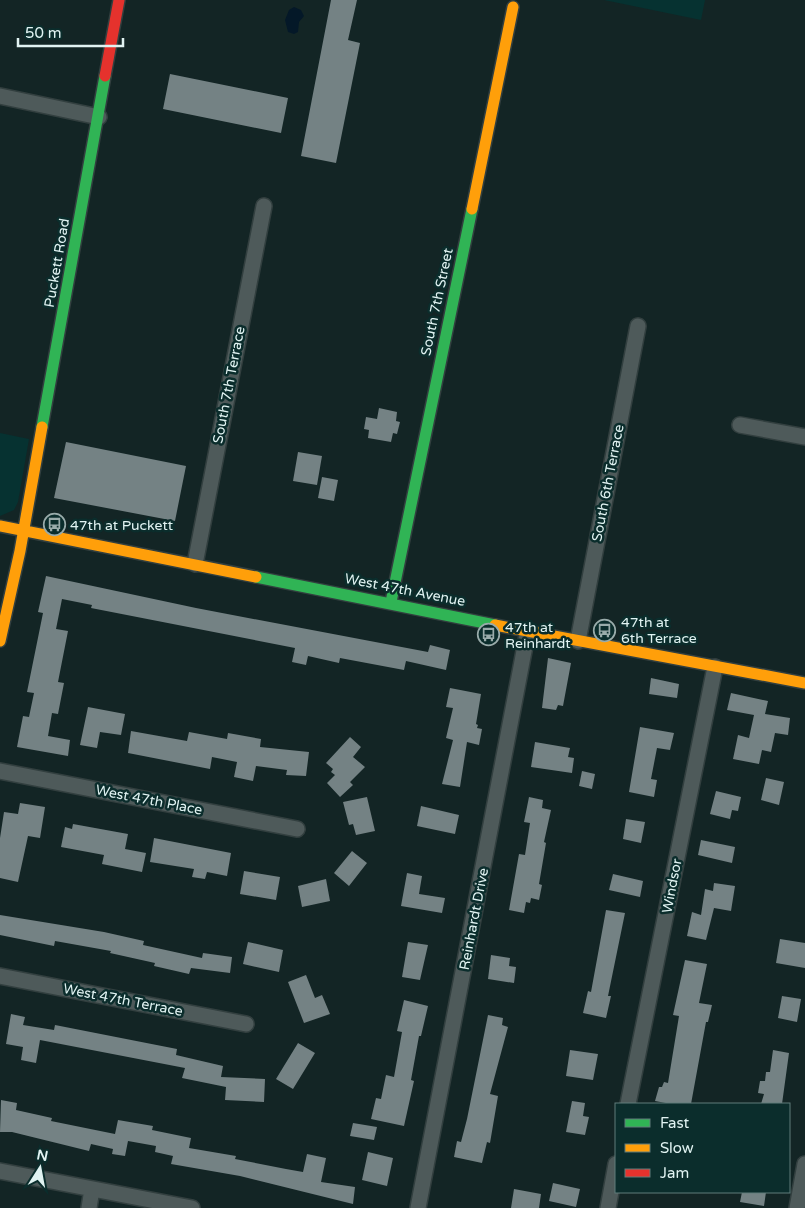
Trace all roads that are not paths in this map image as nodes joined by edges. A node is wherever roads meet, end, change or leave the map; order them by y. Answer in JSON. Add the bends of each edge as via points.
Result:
{"nodes":[{"id":1,"x":120,"y":0,"type":"edge"},
{"id":2,"x":513,"y":7,"type":"dead end"},
{"id":3,"x":0,"y":96,"type":"edge"},
{"id":4,"x":99,"y":117,"type":"junction"},
{"id":5,"x":264,"y":206,"type":"dead end"},
{"id":6,"x":638,"y":326,"type":"dead end"},
{"id":7,"x":740,"y":425,"type":"dead end"},
{"id":8,"x":805,"y":438,"type":"edge"},
{"id":9,"x":0,"y":526,"type":"edge"},
{"id":10,"x":23,"y":531,"type":"junction"},
{"id":11,"x":194,"y":564,"type":"junction"},
{"id":12,"x":391,"y":602,"type":"junction"},
{"id":13,"x":528,"y":630,"type":"junction"},
{"id":14,"x":0,"y":641,"type":"edge"},
{"id":15,"x":578,"y":641,"type":"junction"},
{"id":16,"x":715,"y":667,"type":"junction"},
{"id":17,"x":805,"y":683,"type":"edge"},
{"id":18,"x":0,"y":772,"type":"edge"},
{"id":19,"x":297,"y":829,"type":"dead end"},
{"id":20,"x":0,"y":976,"type":"edge"},
{"id":21,"x":246,"y":1024,"type":"dead end"},
{"id":22,"x":628,"y":1103,"type":"edge"},
{"id":23,"x":805,"y":1164,"type":"edge"},
{"id":24,"x":615,"y":1170,"type":"edge"},
{"id":25,"x":0,"y":1171,"type":"edge"},
{"id":26,"x":92,"y":1189,"type":"junction"},
{"id":27,"x":88,"y":1208,"type":"edge"},
{"id":28,"x":192,"y":1208,"type":"edge"},
{"id":29,"x":418,"y":1208,"type":"edge"},
{"id":30,"x":608,"y":1208,"type":"edge"},
{"id":31,"x":797,"y":1208,"type":"edge"}],
"edges":[{"from":1,"to":4,"type":"street","name":"Puckett Road"},
{"from":2,"to":12,"type":"street","name":"South 7th Street"},
{"from":3,"to":4,"type":"street"},
{"from":4,"to":10,"type":"street","name":"Puckett Road"},
{"from":5,"to":11,"type":"street","name":"South 7th Terrace"},
{"from":6,"to":15,"type":"street","name":"South 6th Terrace"},
{"from":7,"to":8,"type":"street"},
{"from":9,"to":10,"type":"street","name":"West 47th Avenue"},
{"from":10,"to":11,"type":"street","name":"West 47th Avenue"},
{"from":10,"to":14,"type":"street","name":"Puckett Road"},
{"from":11,"to":12,"type":"street","name":"West 47th Avenue"},
{"from":12,"to":13,"type":"street","name":"West 47th Avenue"},
{"from":13,"to":15,"type":"street","name":"West 47th Avenue"},
{"from":13,"to":29,"type":"street","name":"Reinhardt Drive"},
{"from":15,"to":16,"type":"street","name":"West 47th Avenue"},
{"from":16,"to":17,"type":"street","name":"West 47th Avenue"},
{"from":16,"to":22,"type":"street","name":"Windsor"},
{"from":18,"to":19,"type":"street","name":"West 47th Place"},
{"from":20,"to":21,"type":"street","name":"West 47th Terrace"},
{"from":23,"to":31,"type":"street"},
{"from":24,"to":30,"type":"street"},
{"from":25,"to":26,"type":"street"},
{"from":26,"to":27,"type":"street"},
{"from":26,"to":28,"type":"street"}]}
